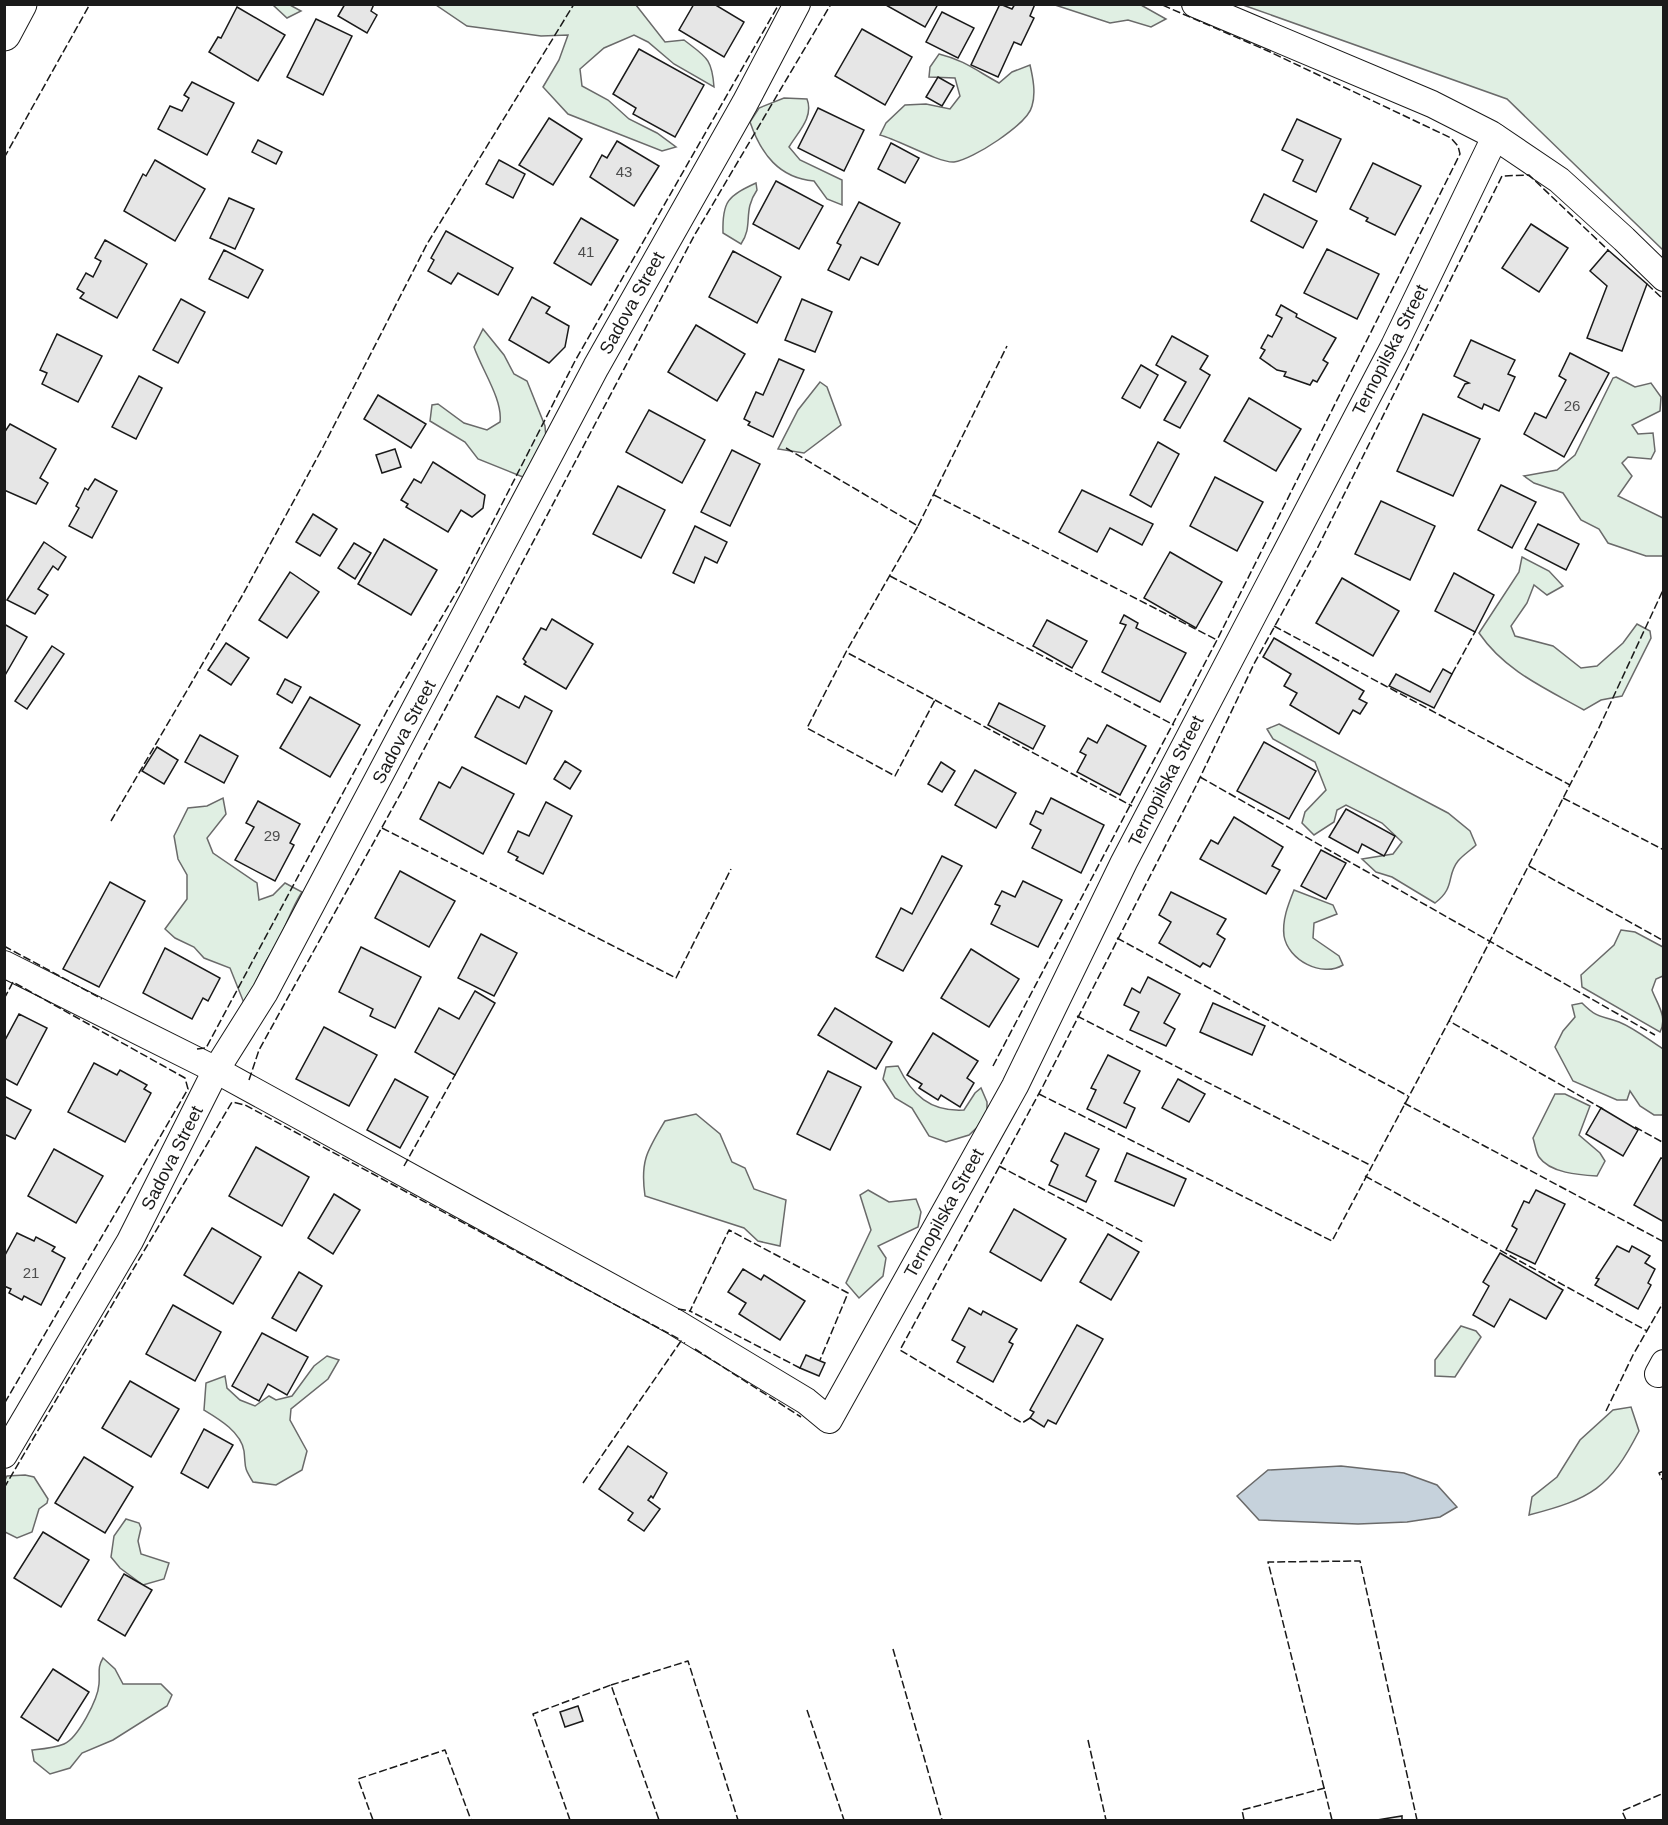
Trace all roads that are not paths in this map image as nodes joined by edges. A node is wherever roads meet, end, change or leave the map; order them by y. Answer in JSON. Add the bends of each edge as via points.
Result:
{"nodes":[{"id":1,"x":20,"y":4,"type":"edge"},
{"id":2,"x":797,"y":4,"type":"edge"},
{"id":3,"x":1195,"y":4,"type":"edge"},
{"id":4,"x":4,"y":34,"type":"edge"},
{"id":5,"x":1495,"y":137,"type":"junction"},
{"id":6,"x":1664,"y":278,"type":"edge"},
{"id":7,"x":4,"y":964,"type":"edge"},
{"id":8,"x":216,"y":1070,"type":"junction"},
{"id":9,"x":4,"y":1455,"type":"edge"}],
"edges":[{"from":1,"to":4,"type":"highway"},
{"from":2,"to":8,"type":"street","name":"Sadova Street","via":[[596,367],[265,992]]},
{"from":3,"to":5,"type":"street","via":[[1432,104]]},
{"from":5,"to":6,"type":"street","via":[[1559,180]]},
{"from":5,"to":8,"type":"street","name":"Ternopilska Street","via":[[1394,346],[1124,862],[1015,1086],[829,1420],[806,1401],[673,1321]]},
{"from":7,"to":8,"type":"street"},
{"from":8,"to":9,"type":"street","name":"Sadova Street","via":[[130,1241]]}]}
